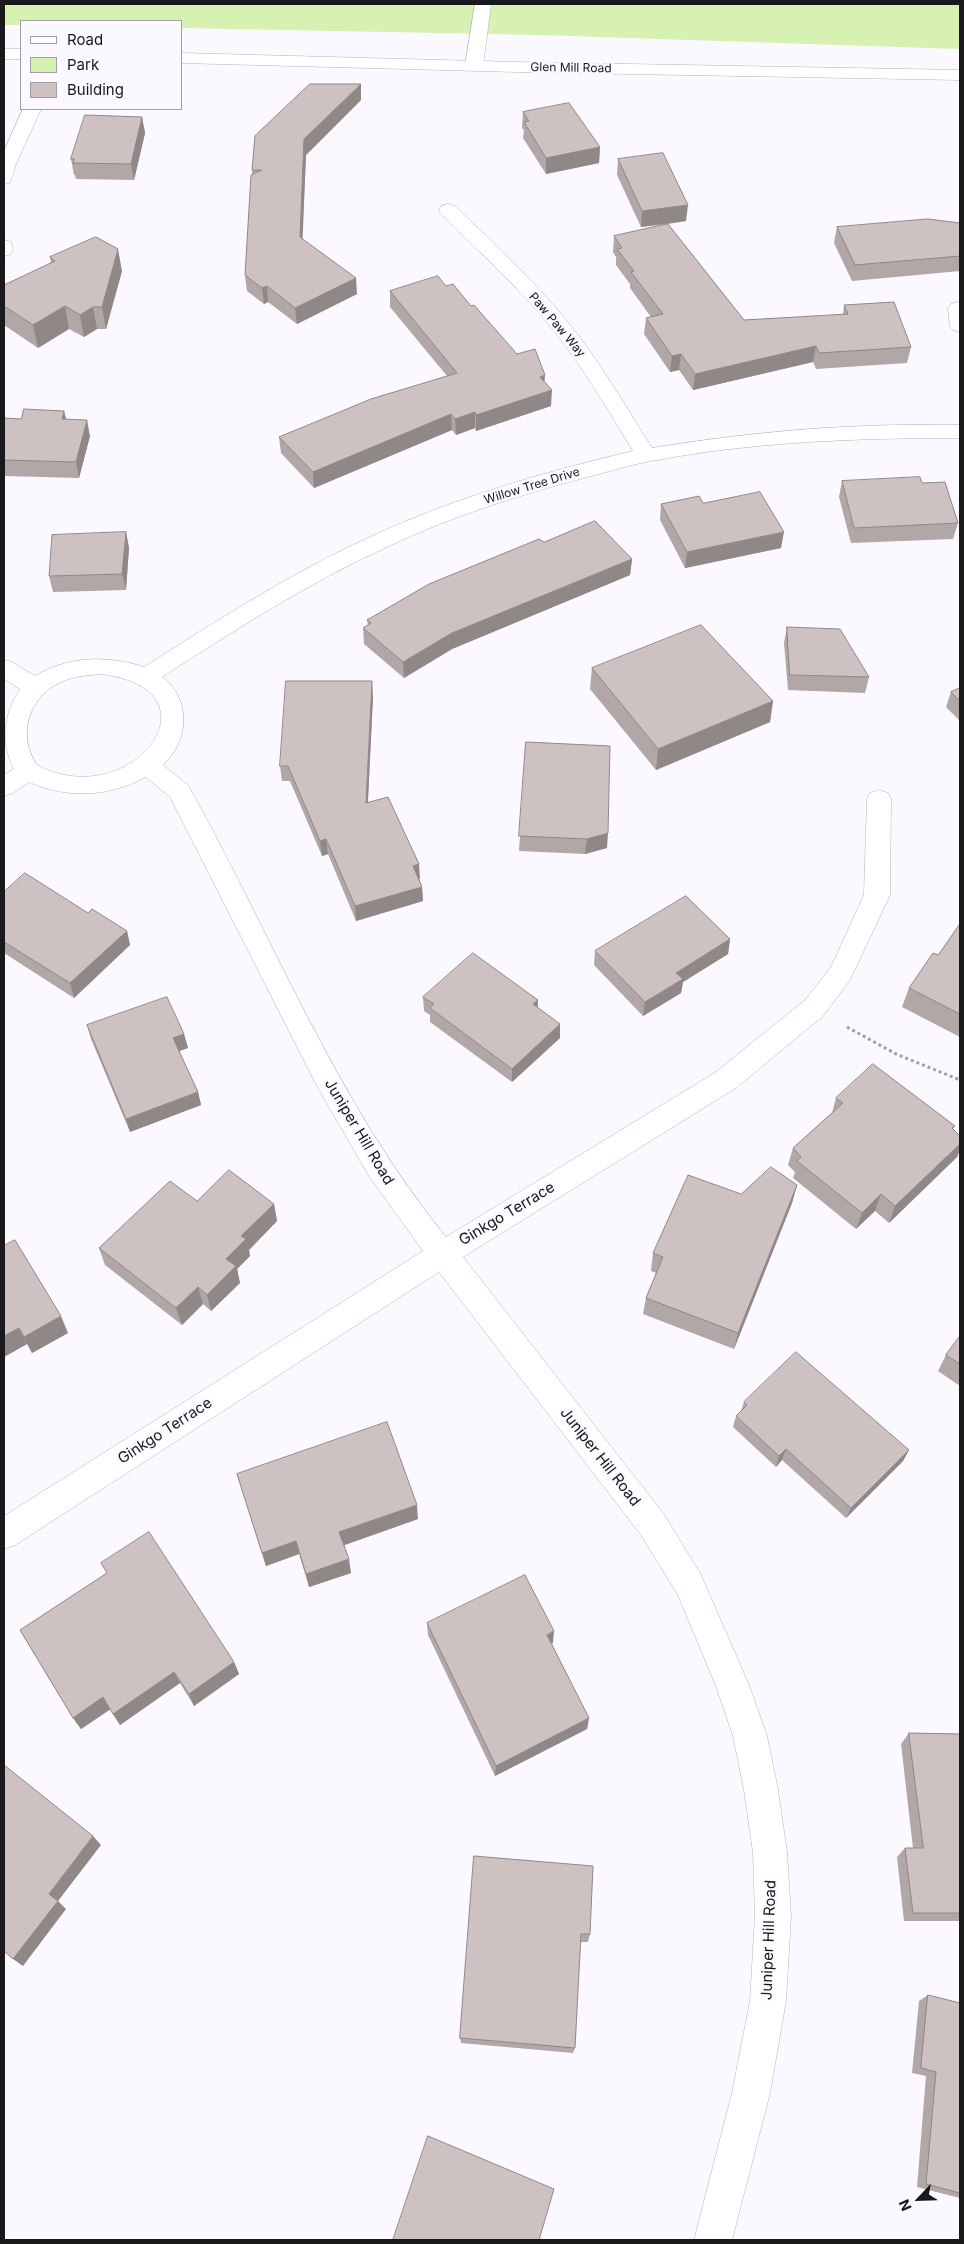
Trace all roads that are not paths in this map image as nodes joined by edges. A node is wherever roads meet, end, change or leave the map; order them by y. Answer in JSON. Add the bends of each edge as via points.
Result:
{"nodes":[{"id":1,"x":483,"y":4,"type":"edge"},
{"id":2,"x":4,"y":54,"type":"edge"},
{"id":3,"x":20,"y":54,"type":"edge"},
{"id":4,"x":182,"y":58,"type":"edge"},
{"id":5,"x":474,"y":66,"type":"junction"},
{"id":6,"x":960,"y":75,"type":"edge"},
{"id":7,"x":32,"y":110,"type":"edge"},
{"id":8,"x":4,"y":179,"type":"edge"},
{"id":9,"x":448,"y":210,"type":"dead end"},
{"id":10,"x":960,"y":431,"type":"edge"},
{"id":11,"x":646,"y":455,"type":"junction"},
{"id":12,"x":4,"y":668,"type":"edge"},
{"id":13,"x":145,"y":677,"type":"junction"},
{"id":14,"x":34,"y":687,"type":"junction"},
{"id":15,"x":147,"y":766,"type":"junction"},
{"id":16,"x":28,"y":770,"type":"junction"},
{"id":17,"x":4,"y":787,"type":"edge"},
{"id":18,"x":879,"y":799,"type":"dead end"},
{"id":19,"x":443,"y":1254,"type":"junction"},
{"id":20,"x":4,"y":1534,"type":"edge"},
{"id":21,"x":713,"y":2240,"type":"edge"}],
"edges":[{"from":1,"to":5,"type":"street"},
{"from":2,"to":3,"type":"street"},
{"from":4,"to":5,"type":"street","name":"Glen Mill Road"},
{"from":5,"to":6,"type":"street","name":"Glen Mill Road"},
{"from":7,"to":8,"type":"street","via":[[7,164]]},
{"from":9,"to":11,"type":"street","name":"Paw Paw Way","via":[[559,325],[596,375]]},
{"from":10,"to":11,"type":"street","name":"Willow Tree Drive","via":[[844,433],[745,441]]},
{"from":11,"to":13,"type":"street","name":"Willow Tree Drive","via":[[559,477],[424,522],[353,554],[253,608]]},
{"from":12,"to":14,"type":"street"},
{"from":13,"to":14,"type":"street","via":[[124,669],[101,666],[54,676]]},
{"from":13,"to":15,"type":"street","via":[[162,691],[172,708],[173,728],[164,748]]},
{"from":14,"to":16,"type":"street","via":[[18,702],[9,720],[7,739],[14,756]]},
{"from":15,"to":16,"type":"street","via":[[100,784],[73,786],[48,781]]},
{"from":15,"to":19,"type":"street","name":"Juniper Hill Road","via":[[179,792],[328,1080],[379,1168]]},
{"from":16,"to":17,"type":"street"},
{"from":18,"to":19,"type":"street","name":"Ginkgo Terrace","via":[[877,895],[841,973],[814,1008],[726,1080]]},
{"from":19,"to":20,"type":"street","name":"Ginkgo Terrace"},
{"from":19,"to":21,"type":"street","name":"Juniper Hill Road","via":[[652,1524],[689,1584],[721,1655],[750,1736],[770,1852],[773,1916],[768,2001],[751,2093]]}]}
